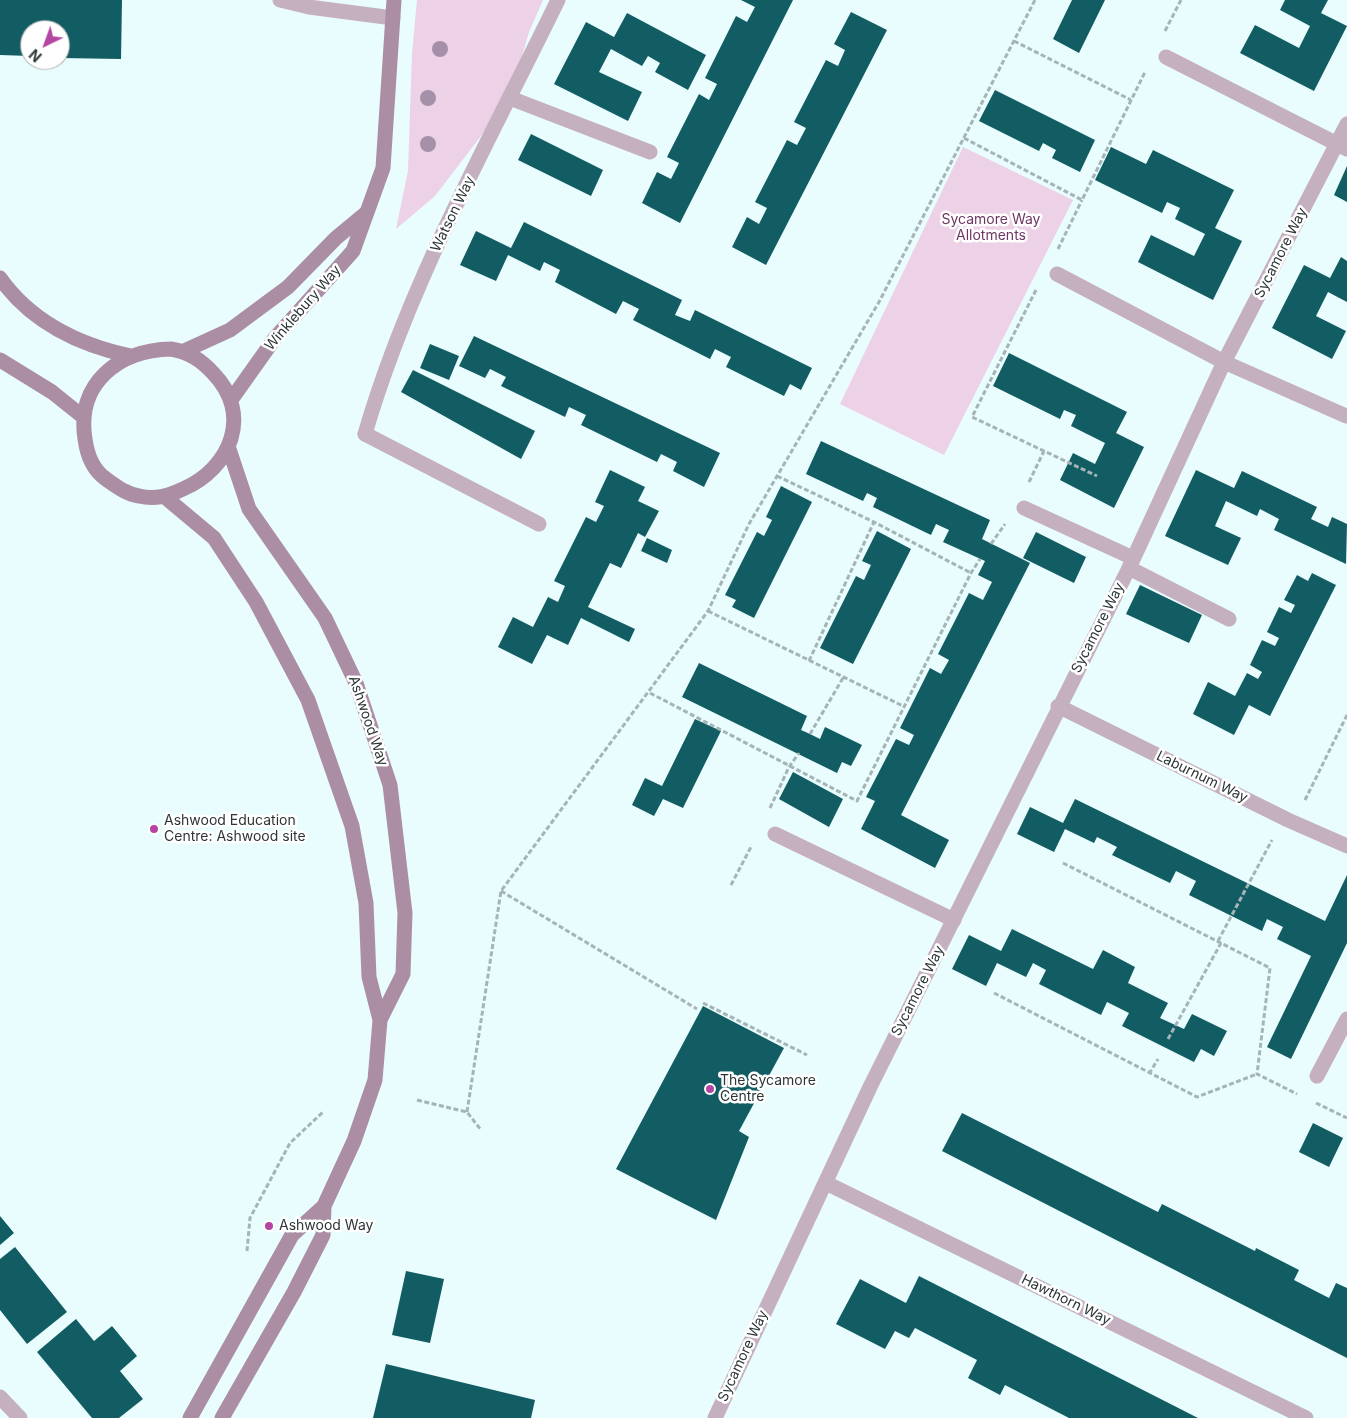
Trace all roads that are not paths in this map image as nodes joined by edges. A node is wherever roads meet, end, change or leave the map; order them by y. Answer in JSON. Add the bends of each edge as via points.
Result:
{"nodes":[{"id":1,"x":280,"y":0,"type":"edge"},
{"id":2,"x":394,"y":0,"type":"edge"},
{"id":3,"x":558,"y":0,"type":"edge"},
{"id":4,"x":394,"y":18,"type":"junction"},
{"id":5,"x":1166,"y":57,"type":"dead end"},
{"id":6,"x":510,"y":98,"type":"junction"},
{"id":7,"x":1347,"y":124,"type":"edge"},
{"id":8,"x":1342,"y":146,"type":"edge"},
{"id":9,"x":650,"y":152,"type":"dead end"},
{"id":10,"x":366,"y":213,"type":"junction"},
{"id":11,"x":1057,"y":274,"type":"dead end"},
{"id":12,"x":0,"y":278,"type":"edge"},
{"id":13,"x":184,"y":351,"type":"junction"},
{"id":14,"x":132,"y":356,"type":"junction"},
{"id":15,"x":0,"y":360,"type":"edge"},
{"id":16,"x":1224,"y":362,"type":"junction"},
{"id":17,"x":231,"y":400,"type":"junction"},
{"id":18,"x":82,"y":416,"type":"junction"},
{"id":19,"x":1346,"y":416,"type":"edge"},
{"id":20,"x":228,"y":446,"type":"junction"},
{"id":21,"x":165,"y":497,"type":"junction"},
{"id":22,"x":1024,"y":508,"type":"dead end"},
{"id":23,"x":539,"y":524,"type":"dead end"},
{"id":24,"x":1131,"y":563,"type":"junction"},
{"id":25,"x":1229,"y":619,"type":"dead end"},
{"id":26,"x":1058,"y":706,"type":"junction"},
{"id":27,"x":775,"y":834,"type":"dead end"},
{"id":28,"x":1347,"y":846,"type":"edge"},
{"id":29,"x":954,"y":920,"type":"junction"},
{"id":30,"x":1347,"y":1019,"type":"edge"},
{"id":31,"x":380,"y":1020,"type":"junction"},
{"id":32,"x":1317,"y":1076,"type":"dead end"},
{"id":33,"x":826,"y":1183,"type":"junction"},
{"id":34,"x":324,"y":1206,"type":"junction"},
{"id":35,"x":0,"y":1397,"type":"edge"},
{"id":36,"x":20,"y":1418,"type":"edge"},
{"id":37,"x":190,"y":1418,"type":"edge"},
{"id":38,"x":222,"y":1418,"type":"edge"},
{"id":39,"x":715,"y":1418,"type":"edge"},
{"id":40,"x":1306,"y":1418,"type":"edge"}],
"edges":[{"from":1,"to":4,"type":"street","via":[[309,8]]},
{"from":2,"to":4,"type":"street","name":"Winklebury Way"},
{"from":3,"to":6,"type":"street","name":"Watson Way"},
{"from":4,"to":10,"type":"street","name":"Winklebury Way","via":[[383,168]]},
{"from":5,"to":8,"type":"street"},
{"from":6,"to":9,"type":"street"},
{"from":6,"to":23,"type":"street","name":"Watson Way","via":[[430,259],[376,396],[365,434]]},
{"from":7,"to":8,"type":"street","name":"Sycamore Way"},
{"from":8,"to":16,"type":"street","name":"Sycamore Way"},
{"from":10,"to":13,"type":"street","name":"Winklebury Way","via":[[336,238],[288,287],[230,330]]},
{"from":10,"to":17,"type":"street","name":"Winklebury Way","via":[[353,251],[275,338]]},
{"from":11,"to":16,"type":"street"},
{"from":12,"to":14,"type":"street","via":[[28,309],[54,328],[73,339]]},
{"from":13,"to":14,"type":"street","via":[[152,350]]},
{"from":13,"to":17,"type":"street","via":[[202,362],[221,381]]},
{"from":14,"to":18,"type":"street","via":[[111,368],[100,380]]},
{"from":15,"to":18,"type":"street","via":[[52,392]]},
{"from":16,"to":19,"type":"street"},
{"from":16,"to":24,"type":"street","name":"Sycamore Way"},
{"from":17,"to":20,"type":"street","via":[[234,426]]},
{"from":18,"to":21,"type":"street","via":[[87,449],[100,475],[138,496]]},
{"from":20,"to":21,"type":"street","via":[[219,464],[196,484]]},
{"from":20,"to":31,"type":"street","name":"Ashwood Way","via":[[249,509],[325,618],[356,683],[390,785],[405,928],[403,974]]},
{"from":21,"to":31,"type":"street","name":"Ashwood Way","via":[[214,538],[256,602],[308,700],[352,826],[366,903],[369,977]]},
{"from":22,"to":24,"type":"street","name":"Sycamore Way"},
{"from":24,"to":25,"type":"street","name":"Sycamore Way"},
{"from":24,"to":26,"type":"street","name":"Sycamore Way"},
{"from":26,"to":28,"type":"street","name":"Laburnum Way"},
{"from":26,"to":29,"type":"street","name":"Sycamore Way"},
{"from":27,"to":29,"type":"street"},
{"from":29,"to":33,"type":"street","name":"Sycamore Way"},
{"from":30,"to":32,"type":"street"},
{"from":31,"to":34,"type":"street","name":"Ashwood Way","via":[[375,1080],[354,1141]]},
{"from":33,"to":39,"type":"street","name":"Sycamore Way"},
{"from":33,"to":40,"type":"street","name":"Hawthorn Way"},
{"from":34,"to":37,"type":"street","name":"Ashwood Way","via":[[292,1235]]},
{"from":34,"to":38,"type":"street","name":"Ashwood Way","via":[[323,1235]]},
{"from":35,"to":36,"type":"street"}]}
